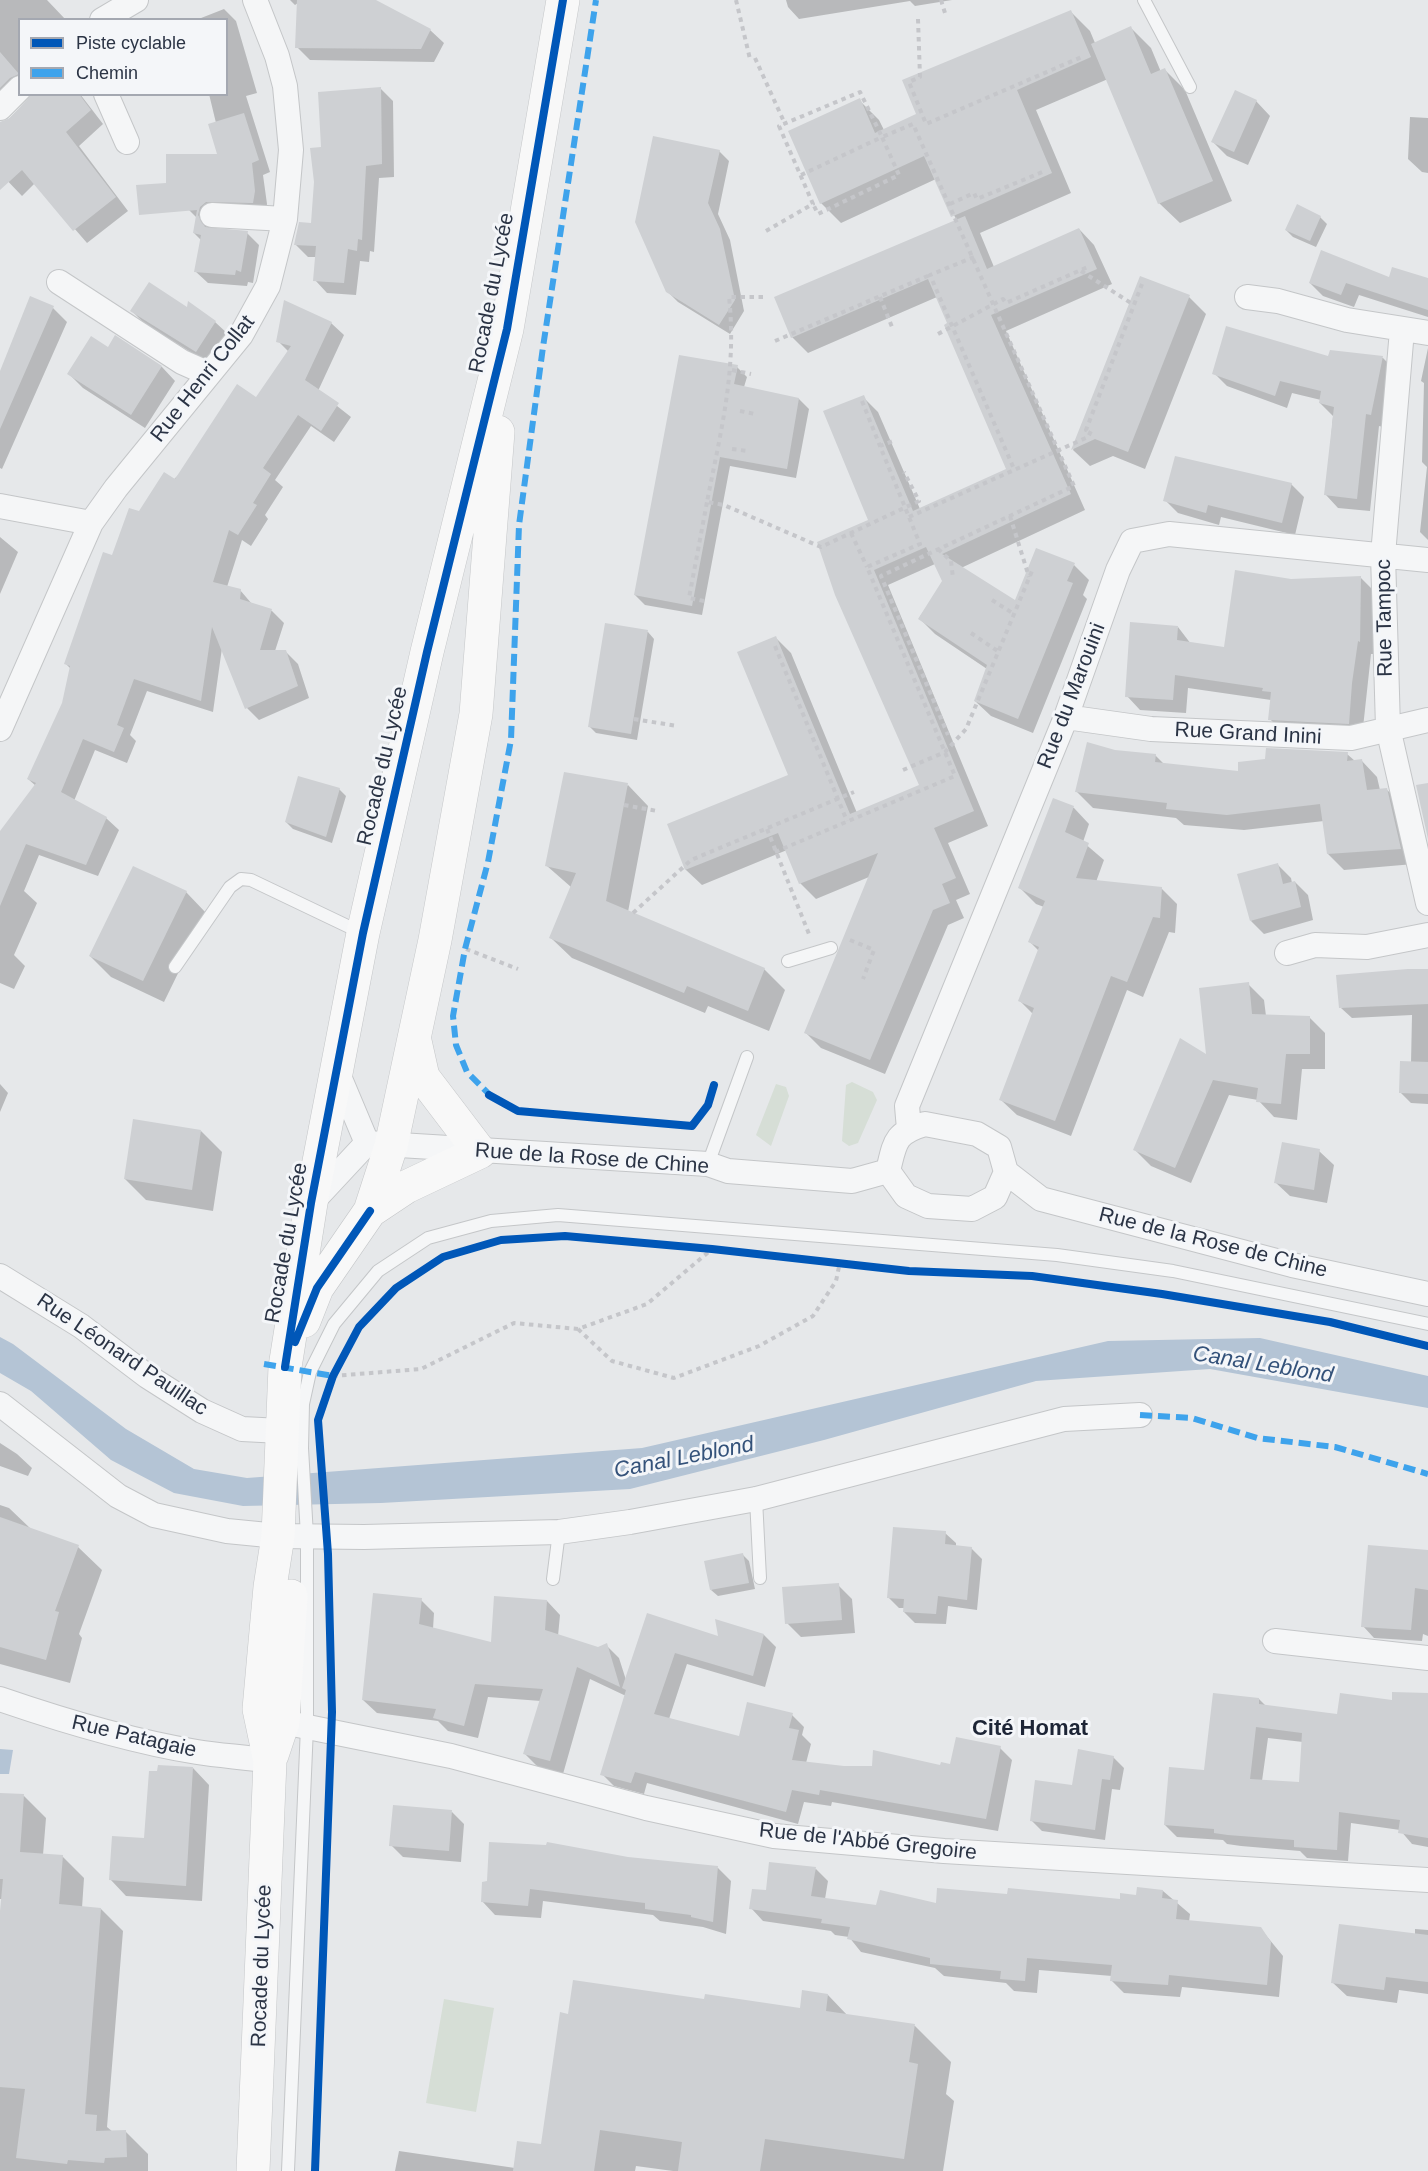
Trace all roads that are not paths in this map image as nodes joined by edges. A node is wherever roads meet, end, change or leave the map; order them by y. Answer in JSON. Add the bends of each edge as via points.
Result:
{"nodes":[{"id":1,"x":136,"y":0,"type":"edge"},
{"id":2,"x":255,"y":0,"type":"edge"},
{"id":3,"x":563,"y":0,"type":"edge"},
{"id":4,"x":1144,"y":0,"type":"edge"},
{"id":5,"x":105,"y":18,"type":"edge"},
{"id":6,"x":1190,"y":87,"type":"dead end"},
{"id":7,"x":18,"y":90,"type":"edge"},
{"id":8,"x":107,"y":96,"type":"edge"},
{"id":9,"x":0,"y":108,"type":"edge"},
{"id":10,"x":128,"y":142,"type":"dead end"},
{"id":11,"x":212,"y":215,"type":"dead end"},
{"id":12,"x":285,"y":219,"type":"junction"},
{"id":13,"x":59,"y":282,"type":"dead end"},
{"id":14,"x":1247,"y":297,"type":"dead end"},
{"id":15,"x":507,"y":328,"type":"junction"},
{"id":16,"x":1402,"y":330,"type":"junction"},
{"id":17,"x":1428,"y":333,"type":"edge"},
{"id":18,"x":209,"y":374,"type":"junction"},
{"id":19,"x":0,"y":506,"type":"edge"},
{"id":20,"x":91,"y":523,"type":"junction"},
{"id":21,"x":1383,"y":555,"type":"junction"},
{"id":22,"x":1428,"y":560,"type":"edge"},
{"id":23,"x":1066,"y":717,"type":"junction"},
{"id":24,"x":1428,"y":720,"type":"edge"},
{"id":25,"x":1388,"y":728,"type":"junction"},
{"id":26,"x":0,"y":729,"type":"edge"},
{"id":27,"x":1428,"y":903,"type":"edge"},
{"id":28,"x":363,"y":933,"type":"junction"},
{"id":29,"x":1428,"y":935,"type":"edge"},
{"id":30,"x":831,"y":948,"type":"road end"},
{"id":31,"x":1287,"y":952,"type":"dead end"},
{"id":32,"x":788,"y":960,"type":"dead end"},
{"id":33,"x":175,"y":967,"type":"dead end"},
{"id":34,"x":413,"y":1034,"type":"junction"},
{"id":35,"x":747,"y":1057,"type":"dead end"},
{"id":36,"x":338,"y":1074,"type":"junction"},
{"id":37,"x":909,"y":1129,"type":"junction"},
{"id":38,"x":379,"y":1145,"type":"junction"},
{"id":39,"x":480,"y":1152,"type":"junction"},
{"id":40,"x":708,"y":1164,"type":"junction"},
{"id":41,"x":888,"y":1171,"type":"junction"},
{"id":42,"x":1006,"y":1172,"type":"junction"},
{"id":43,"x":311,"y":1203,"type":"junction"},
{"id":44,"x":370,"y":1210,"type":"junction"},
{"id":45,"x":0,"y":1276,"type":"edge"},
{"id":46,"x":1428,"y":1294,"type":"edge"},
{"id":47,"x":1428,"y":1324,"type":"edge"},
{"id":48,"x":285,"y":1367,"type":"junction"},
{"id":49,"x":0,"y":1404,"type":"edge"},
{"id":50,"x":1140,"y":1415,"type":"dead end"},
{"id":51,"x":288,"y":1445,"type":"junction"},
{"id":52,"x":756,"y":1498,"type":"junction"},
{"id":53,"x":297,"y":1532,"type":"junction"},
{"id":54,"x":559,"y":1532,"type":"junction"},
{"id":55,"x":760,"y":1578,"type":"dead end"},
{"id":56,"x":553,"y":1579,"type":"dead end"},
{"id":57,"x":270,"y":1587,"type":"junction"},
{"id":58,"x":1275,"y":1641,"type":"dead end"},
{"id":59,"x":1428,"y":1658,"type":"edge"},
{"id":60,"x":0,"y":1699,"type":"edge"},
{"id":61,"x":295,"y":1725,"type":"junction"},
{"id":62,"x":270,"y":1761,"type":"junction"},
{"id":63,"x":1428,"y":1880,"type":"edge"},
{"id":64,"x":253,"y":2171,"type":"edge"},
{"id":65,"x":288,"y":2171,"type":"edge"}],
"edges":[{"from":1,"to":5,"type":"street"},
{"from":2,"to":12,"type":"street","name":"Rue Henri Collat","via":[[277,56],[290,118]]},
{"from":3,"to":15,"type":"main road","name":"Rocade du Lycée"},
{"from":4,"to":6,"type":"lane"},
{"from":7,"to":9,"type":"street"},
{"from":8,"to":10,"type":"street"},
{"from":11,"to":12,"type":"street"},
{"from":12,"to":18,"type":"street","name":"Rue Henri Collat","via":[[268,286],[241,335]]},
{"from":13,"to":18,"type":"street","via":[[182,362]]},
{"from":14,"to":16,"type":"street"},
{"from":15,"to":28,"type":"main road","name":"Rocade du Lycée"},
{"from":15,"to":34,"type":"main road","name":"Rocade du Lycée","via":[[476,714],[435,940]]},
{"from":16,"to":17,"type":"street"},
{"from":16,"to":21,"type":"street","name":"Rue Tampoc"},
{"from":18,"to":20,"type":"street","name":"Rue Henri Collat"},
{"from":19,"to":20,"type":"street"},
{"from":20,"to":26,"type":"street","name":"Rue Henri Collat"},
{"from":21,"to":22,"type":"street","name":"Rue du Marouini"},
{"from":21,"to":23,"type":"street","name":"Rue du Marouini","via":[[1169,534],[1132,541]]},
{"from":21,"to":25,"type":"street","name":"Rue Tampoc"},
{"from":23,"to":25,"type":"street","name":"Rue Grand Inini","via":[[1151,729],[1295,737],[1351,738]]},
{"from":23,"to":37,"type":"street","name":"Rue du Marouini","via":[[907,1106]]},
{"from":24,"to":25,"type":"street","name":"Rue Grand Inini"},
{"from":25,"to":27,"type":"street","name":"Rue Tampoc"},
{"from":28,"to":33,"type":"lane","via":[[251,880],[241,879],[230,887]]},
{"from":28,"to":36,"type":"main road","name":"Rocade du Lycée"},
{"from":29,"to":31,"type":"street","via":[[1367,947],[1315,945]]},
{"from":30,"to":32,"type":"lane"},
{"from":34,"to":38,"type":"main road","name":"Rocade du Lycée"},
{"from":34,"to":39,"type":"main road","via":[[423,1077]]},
{"from":35,"to":40,"type":"lane"},
{"from":36,"to":38,"type":"street"},
{"from":36,"to":43,"type":"main road","name":"Rocade du Lycée"},
{"from":37,"to":41,"type":"street","via":[[897,1137]]},
{"from":37,"to":42,"type":"street","via":[[925,1124],[977,1134],[999,1147]]},
{"from":38,"to":39,"type":"street","name":"Rue de la Rose de Chine"},
{"from":38,"to":43,"type":"street","via":[[341,1168]]},
{"from":38,"to":44,"type":"main road","name":"Rocade du Lycée"},
{"from":39,"to":40,"type":"street","name":"Rue de la Rose de Chine"},
{"from":39,"to":44,"type":"main road","via":[[406,1187]]},
{"from":40,"to":41,"type":"street","name":"Rue de la Rose de Chine","via":[[728,1171],[852,1181]]},
{"from":41,"to":42,"type":"street","via":[[906,1196],[928,1206],[972,1209],[995,1197]]},
{"from":42,"to":46,"type":"street","name":"Rue de la Rose de Chine","via":[[1041,1199],[1292,1265]]},
{"from":43,"to":48,"type":"main road","name":"Rocade du Lycée"},
{"from":44,"to":48,"type":"main road","name":"Rocade du Lycée","via":[[317,1288]]},
{"from":45,"to":51,"type":"street","name":"Rue Léonard Pauillac","via":[[81,1326],[202,1411]]},
{"from":47,"to":51,"type":"lane","via":[[1173,1271],[1057,1255],[558,1215],[491,1221],[428,1238],[378,1271],[334,1324],[310,1372]]},
{"from":48,"to":51,"type":"main road","name":"Rocade du Lycée"},
{"from":49,"to":53,"type":"street","via":[[118,1496],[154,1515],[216,1529]]},
{"from":50,"to":52,"type":"street","via":[[1064,1419]]},
{"from":51,"to":53,"type":"main road","name":"Rocade du Lycée"},
{"from":52,"to":54,"type":"street"},
{"from":52,"to":55,"type":"lane"},
{"from":53,"to":54,"type":"street","via":[[441,1537]]},
{"from":53,"to":57,"type":"main road","name":"Rocade du Lycée"},
{"from":53,"to":61,"type":"main road","name":"Rocade du Lycée","via":[[292,1585]]},
{"from":54,"to":56,"type":"lane"},
{"from":57,"to":61,"type":"main road","via":[[279,1612],[273,1704]]},
{"from":57,"to":62,"type":"main road","name":"Rocade du Lycée","via":[[259,1709]]},
{"from":58,"to":59,"type":"street"},
{"from":60,"to":62,"type":"street","name":"Rue Patagaie","via":[[58,1720],[140,1740]]},
{"from":61,"to":62,"type":"main road","name":"Rocade du Lycée"},
{"from":61,"to":63,"type":"street","name":"Rue de l'Abbé Gregoire","via":[[451,1756],[646,1808],[774,1836],[944,1851]]},
{"from":61,"to":65,"type":"lane"},
{"from":62,"to":64,"type":"main road","name":"Rocade du Lycée"}]}
